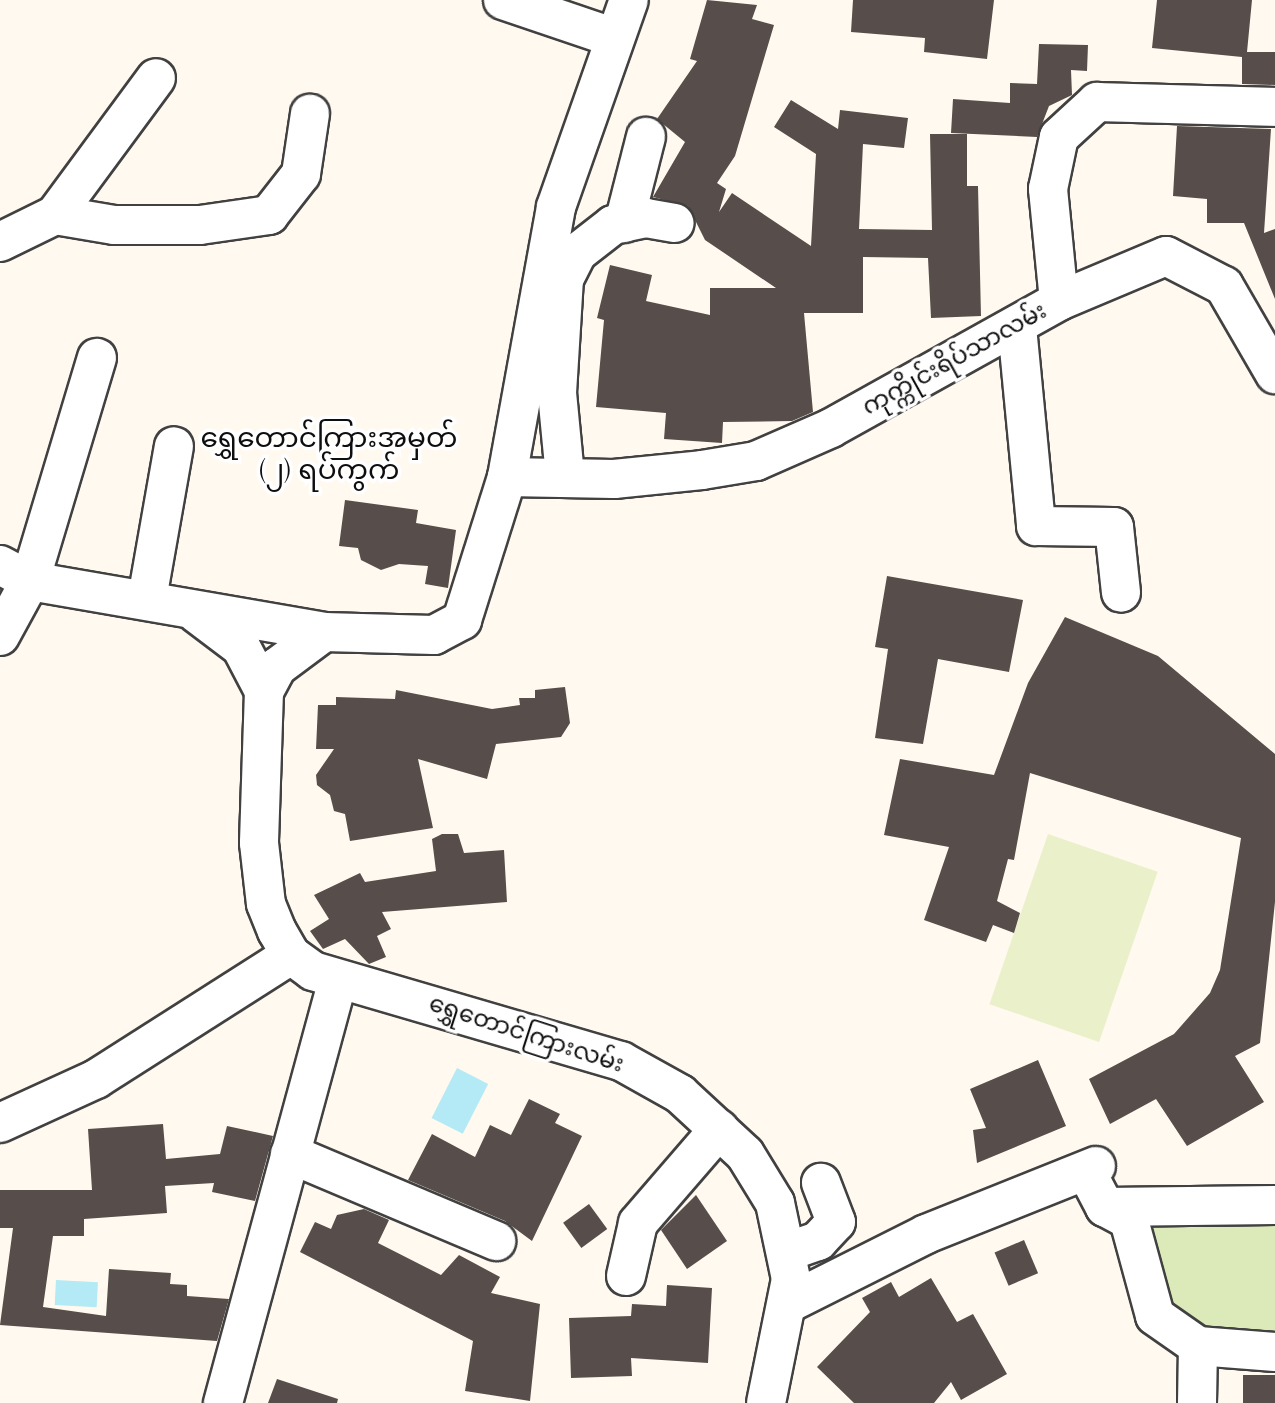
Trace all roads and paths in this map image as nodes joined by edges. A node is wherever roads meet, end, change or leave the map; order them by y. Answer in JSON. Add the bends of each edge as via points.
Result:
{"nodes":[{"id":1,"x":503,"y":0,"type":"edge"},
{"id":2,"x":629,"y":0,"type":"edge"},
{"id":3,"x":615,"y":38,"type":"junction"},
{"id":4,"x":156,"y":78,"type":"dead end"},
{"id":5,"x":1275,"y":107,"type":"edge"},
{"id":6,"x":310,"y":114,"type":"dead end"},
{"id":7,"x":646,"y":137,"type":"dead end"},
{"id":8,"x":55,"y":215,"type":"junction"},
{"id":9,"x":624,"y":223,"type":"junction"},
{"id":10,"x":675,"y":223,"type":"dead end"},
{"id":11,"x":0,"y":242,"type":"edge"},
{"id":12,"x":1059,"y":301,"type":"junction"},
{"id":13,"x":1017,"y":327,"type":"junction"},
{"id":14,"x":97,"y":358,"type":"dead end"},
{"id":15,"x":1275,"y":374,"type":"edge"},
{"id":16,"x":174,"y":446,"type":"dead end"},
{"id":17,"x":565,"y":476,"type":"junction"},
{"id":18,"x":507,"y":477,"type":"junction"},
{"id":19,"x":15,"y":573,"type":"edge"},
{"id":20,"x":1121,"y":593,"type":"dead end"},
{"id":21,"x":147,"y":599,"type":"junction"},
{"id":22,"x":188,"y":608,"type":"junction"},
{"id":23,"x":324,"y":632,"type":"junction"},
{"id":24,"x":0,"y":636,"type":"edge"},
{"id":25,"x":264,"y":691,"type":"junction"},
{"id":26,"x":314,"y":969,"type":"junction"},
{"id":27,"x":0,"y":1123,"type":"edge"},
{"id":28,"x":719,"y":1129,"type":"junction"},
{"id":29,"x":290,"y":1154,"type":"junction"},
{"id":30,"x":821,"y":1183,"type":"dead end"},
{"id":31,"x":1275,"y":1205,"type":"edge"},
{"id":32,"x":1105,"y":1206,"type":"junction"},
{"id":33,"x":496,"y":1241,"type":"dead end"},
{"id":34,"x":789,"y":1251,"type":"junction"},
{"id":35,"x":626,"y":1276,"type":"dead end"},
{"id":36,"x":787,"y":1304,"type":"junction"},
{"id":37,"x":1198,"y":1346,"type":"junction"},
{"id":38,"x":1275,"y":1352,"type":"edge"},
{"id":39,"x":223,"y":1403,"type":"edge"},
{"id":40,"x":766,"y":1403,"type":"edge"},
{"id":41,"x":1197,"y":1403,"type":"edge"}],
"edges":[{"from":1,"to":3,"type":"street"},
{"from":2,"to":3,"type":"street"},
{"from":3,"to":18,"type":"street","via":[[556,207]]},
{"from":4,"to":8,"type":"street"},
{"from":5,"to":12,"type":"street","name":"ကုက္ကိုင်းရိပ်သာလမ်း","via":[[1097,102],[1059,138],[1048,188]]},
{"from":6,"to":8,"type":"street","via":[[301,174],[270,215],[200,225],[114,225]]},
{"from":7,"to":9,"type":"street"},
{"from":8,"to":11,"type":"street"},
{"from":9,"to":10,"type":"street","via":[[646,218]]},
{"from":9,"to":17,"type":"street","via":[[577,253],[564,279],[556,393]]},
{"from":12,"to":13,"type":"street","name":"ကုက္ကိုင်းရိပ်သာလမ်း"},
{"from":12,"to":15,"type":"street","via":[[1166,256],[1224,286]]},
{"from":13,"to":17,"type":"street","name":"ကုက္ကိုင်းရိပ်သာလမ်း","via":[[894,396],[756,461],[660,476]]},
{"from":13,"to":20,"type":"street","via":[[1036,526],[1114,527]]},
{"from":14,"to":19,"type":"street"},
{"from":16,"to":21,"type":"street"},
{"from":17,"to":18,"type":"street","name":"ကုက္ကိုင်းရိပ်သာလမ်း"},
{"from":18,"to":23,"type":"street","via":[[461,621],[434,635]]},
{"from":19,"to":21,"type":"street"},
{"from":19,"to":24,"type":"street"},
{"from":21,"to":22,"type":"street"},
{"from":22,"to":23,"type":"street"},
{"from":22,"to":25,"type":"street","via":[[241,647]]},
{"from":23,"to":25,"type":"street","via":[[277,667]]},
{"from":25,"to":26,"type":"street","via":[[259,843],[266,904]]},
{"from":26,"to":27,"type":"street"},
{"from":26,"to":28,"type":"street","name":"ရွှေတောင်ကြားလမ်း","via":[[621,1061],[680,1094]]},
{"from":26,"to":29,"type":"street"},
{"from":28,"to":34,"type":"street","name":"ရွှေတောင်ကြားလမ်း","via":[[761,1177]]},
{"from":28,"to":35,"type":"street","via":[[638,1223]]},
{"from":29,"to":33,"type":"street"},
{"from":29,"to":39,"type":"street"},
{"from":30,"to":34,"type":"street","via":[[836,1222],[818,1241]]},
{"from":31,"to":32,"type":"street"},
{"from":32,"to":36,"type":"street","via":[[1091,1168],[926,1234]]},
{"from":32,"to":37,"type":"street","via":[[1129,1220],[1155,1316]]},
{"from":34,"to":36,"type":"street","name":"ရွှေတောင်ကြားလမ်း"},
{"from":36,"to":40,"type":"street","name":"ရွှေတောင်ကြားလမ်း"},
{"from":37,"to":38,"type":"street"},
{"from":37,"to":41,"type":"street"}]}
